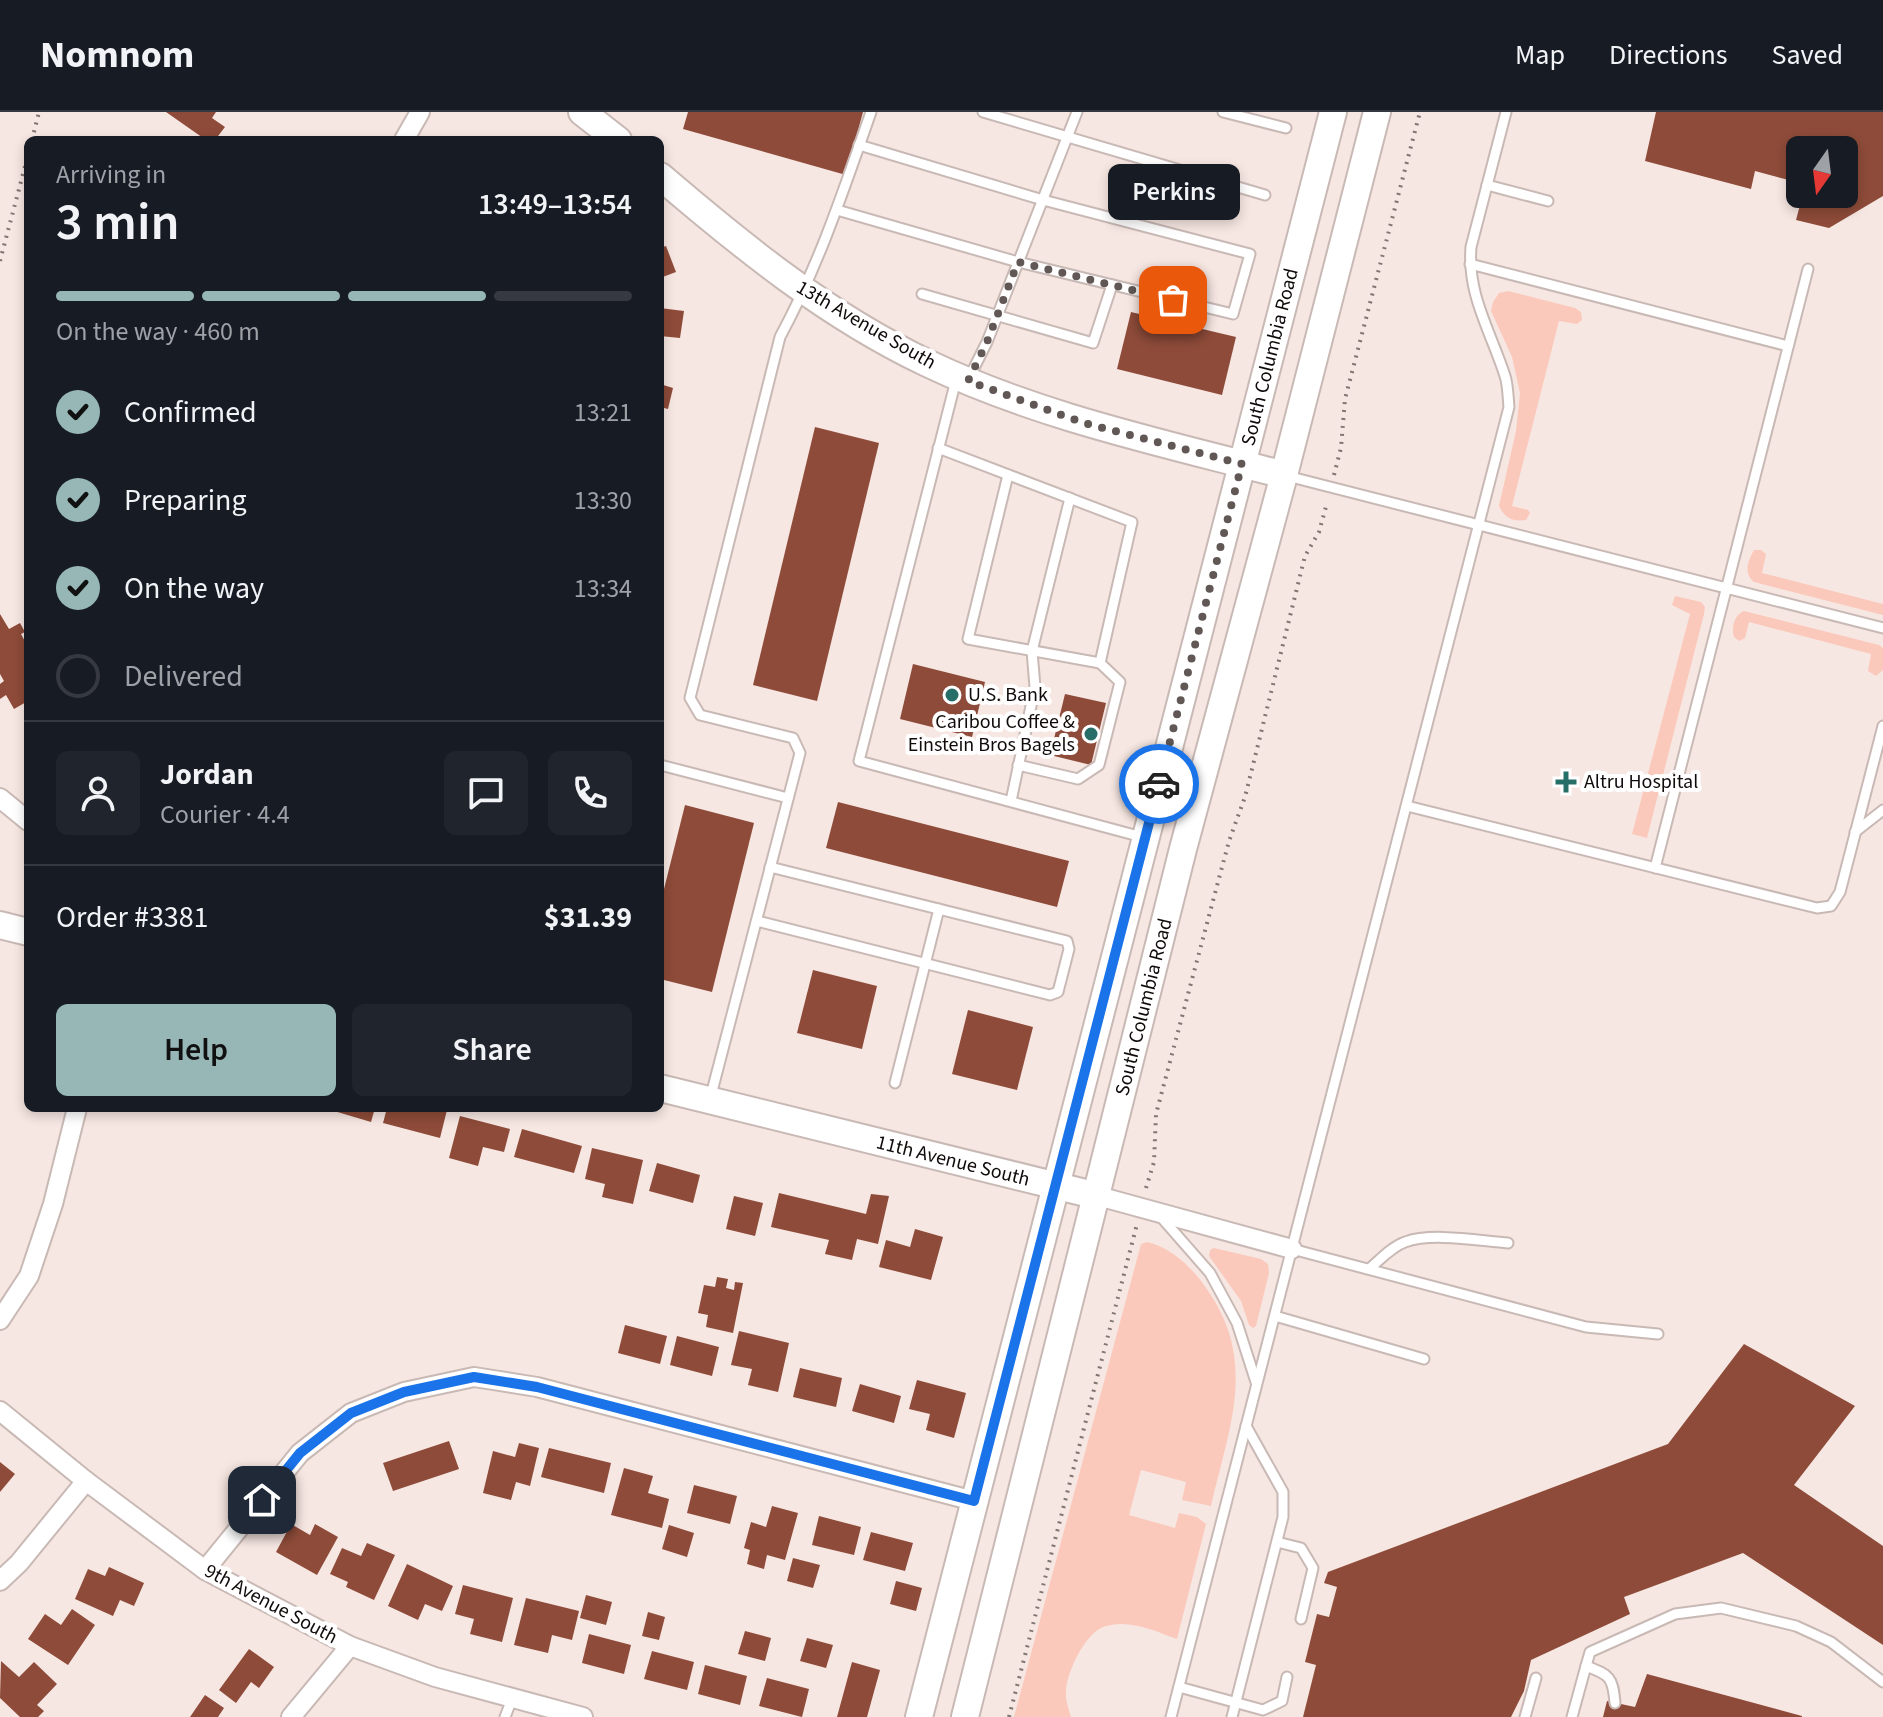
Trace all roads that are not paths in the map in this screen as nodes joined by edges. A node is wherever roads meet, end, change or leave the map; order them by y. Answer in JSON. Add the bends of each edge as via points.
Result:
{"nodes":[{"id":1,"x":420,"y":112,"type":"edge"},
{"id":2,"x":582,"y":112,"type":"edge"},
{"id":3,"x":871,"y":112,"type":"edge"},
{"id":4,"x":983,"y":112,"type":"edge"},
{"id":5,"x":1077,"y":112,"type":"edge"},
{"id":6,"x":1223,"y":112,"type":"edge"},
{"id":7,"x":1333,"y":112,"type":"edge"},
{"id":8,"x":1377,"y":112,"type":"edge"},
{"id":9,"x":1506,"y":112,"type":"edge"},
{"id":10,"x":1286,"y":128,"type":"dead end"},
{"id":11,"x":406,"y":136,"type":"edge"},
{"id":12,"x":613,"y":136,"type":"edge"},
{"id":13,"x":1067,"y":138,"type":"junction"},
{"id":14,"x":859,"y":145,"type":"junction"},
{"id":15,"x":664,"y":179,"type":"edge"},
{"id":16,"x":1487,"y":185,"type":"junction"},
{"id":17,"x":1265,"y":195,"type":"dead end"},
{"id":18,"x":1043,"y":200,"type":"junction"},
{"id":19,"x":1548,"y":201,"type":"dead end"},
{"id":20,"x":837,"y":210,"type":"junction"},
{"id":21,"x":1018,"y":262,"type":"junction"},
{"id":22,"x":1470,"y":264,"type":"junction"},
{"id":23,"x":1808,"y":269,"type":"dead end"},
{"id":24,"x":1112,"y":285,"type":"junction"},
{"id":25,"x":805,"y":291,"type":"junction"},
{"id":26,"x":922,"y":294,"type":"dead end"},
{"id":27,"x":996,"y":317,"type":"junction"},
{"id":28,"x":1788,"y":346,"type":"junction"},
{"id":29,"x":962,"y":378,"type":"junction"},
{"id":30,"x":938,"y":448,"type":"junction"},
{"id":31,"x":1242,"y":464,"type":"junction"},
{"id":32,"x":1008,"y":475,"type":"junction"},
{"id":33,"x":1284,"y":475,"type":"junction"},
{"id":34,"x":1070,"y":498,"type":"junction"},
{"id":35,"x":1480,"y":523,"type":"junction"},
{"id":36,"x":1727,"y":588,"type":"junction"},
{"id":37,"x":1883,"y":628,"type":"edge"},
{"id":38,"x":1032,"y":651,"type":"junction"},
{"id":39,"x":1100,"y":663,"type":"junction"},
{"id":40,"x":1883,"y":726,"type":"edge"},
{"id":41,"x":1018,"y":765,"type":"junction"},
{"id":42,"x":664,"y":766,"type":"edge"},
{"id":43,"x":0,"y":798,"type":"edge"},
{"id":44,"x":788,"y":798,"type":"junction"},
{"id":45,"x":1011,"y":801,"type":"junction"},
{"id":46,"x":1407,"y":806,"type":"junction"},
{"id":47,"x":1883,"y":810,"type":"edge"},
{"id":48,"x":24,"y":818,"type":"edge"},
{"id":49,"x":1855,"y":832,"type":"junction"},
{"id":50,"x":1145,"y":838,"type":"junction"},
{"id":51,"x":770,"y":867,"type":"junction"},
{"id":52,"x":1655,"y":868,"type":"junction"},
{"id":53,"x":939,"y":909,"type":"junction"},
{"id":54,"x":757,"y":921,"type":"junction"},
{"id":55,"x":0,"y":925,"type":"edge"},
{"id":56,"x":24,"y":931,"type":"edge"},
{"id":57,"x":925,"y":964,"type":"junction"},
{"id":58,"x":895,"y":1083,"type":"dead end"},
{"id":59,"x":664,"y":1089,"type":"edge"},
{"id":60,"x":710,"y":1101,"type":"junction"},
{"id":61,"x":76,"y":1112,"type":"edge"},
{"id":62,"x":1057,"y":1186,"type":"junction"},
{"id":63,"x":1098,"y":1196,"type":"junction"},
{"id":64,"x":1157,"y":1212,"type":"junction"},
{"id":65,"x":1508,"y":1243,"type":"dead end"},
{"id":66,"x":1292,"y":1249,"type":"junction"},
{"id":67,"x":1369,"y":1269,"type":"junction"},
{"id":68,"x":1275,"y":1316,"type":"junction"},
{"id":69,"x":0,"y":1320,"type":"edge"},
{"id":70,"x":1658,"y":1334,"type":"dead end"},
{"id":71,"x":1424,"y":1359,"type":"dead end"},
{"id":72,"x":1257,"y":1386,"type":"junction"},
{"id":73,"x":0,"y":1411,"type":"edge"},
{"id":74,"x":1246,"y":1426,"type":"junction"},
{"id":75,"x":86,"y":1481,"type":"junction"},
{"id":76,"x":974,"y":1501,"type":"junction"},
{"id":77,"x":1277,"y":1542,"type":"junction"},
{"id":78,"x":205,"y":1570,"type":"junction"},
{"id":79,"x":0,"y":1581,"type":"edge"},
{"id":80,"x":1301,"y":1619,"type":"dead end"},
{"id":81,"x":350,"y":1646,"type":"junction"},
{"id":82,"x":1586,"y":1666,"type":"junction"},
{"id":83,"x":1287,"y":1677,"type":"dead end"},
{"id":84,"x":1536,"y":1678,"type":"dead end"},
{"id":85,"x":1883,"y":1682,"type":"edge"},
{"id":86,"x":1179,"y":1687,"type":"junction"},
{"id":87,"x":512,"y":1699,"type":"junction"},
{"id":88,"x":1615,"y":1703,"type":"dead end"},
{"id":89,"x":1235,"y":1704,"type":"junction"},
{"id":90,"x":291,"y":1717,"type":"edge"},
{"id":91,"x":505,"y":1717,"type":"edge"},
{"id":92,"x":583,"y":1717,"type":"edge"},
{"id":93,"x":919,"y":1717,"type":"edge"},
{"id":94,"x":965,"y":1717,"type":"edge"},
{"id":95,"x":1171,"y":1717,"type":"edge"},
{"id":96,"x":1232,"y":1717,"type":"edge"},
{"id":97,"x":1525,"y":1717,"type":"edge"},
{"id":98,"x":1572,"y":1717,"type":"edge"}],
"edges":[{"from":1,"to":11,"type":"street"},
{"from":2,"to":12,"type":"main road"},
{"from":3,"to":14,"type":"lane"},
{"from":4,"to":13,"type":"lane"},
{"from":5,"to":13,"type":"lane"},
{"from":6,"to":10,"type":"lane"},
{"from":7,"to":31,"type":"main road","name":"South Columbia Road"},
{"from":8,"to":33,"type":"main road","name":"South Columbia Road"},
{"from":9,"to":16,"type":"lane"},
{"from":13,"to":17,"type":"lane"},
{"from":13,"to":18,"type":"lane"},
{"from":14,"to":18,"type":"lane"},
{"from":14,"to":20,"type":"lane"},
{"from":15,"to":25,"type":"main road","name":"13th Avenue South"},
{"from":16,"to":19,"type":"lane"},
{"from":16,"to":22,"type":"lane"},
{"from":18,"to":21,"type":"lane"},
{"from":18,"to":24,"type":"lane","via":[[1250,254],[1233,314]]},
{"from":20,"to":21,"type":"lane"},
{"from":20,"to":25,"type":"lane"},
{"from":21,"to":24,"type":"lane"},
{"from":21,"to":27,"type":"lane"},
{"from":22,"to":28,"type":"lane"},
{"from":22,"to":35,"type":"lane","via":[[1474,296],[1507,379],[1509,407]]},
{"from":23,"to":28,"type":"lane"},
{"from":24,"to":27,"type":"lane","via":[[1093,343]]},
{"from":25,"to":29,"type":"main road","name":"13th Avenue South","via":[[864,329]]},
{"from":25,"to":44,"type":"lane","via":[[780,337],[690,698],[700,715],[793,738],[800,753]]},
{"from":26,"to":27,"type":"lane"},
{"from":27,"to":29,"type":"lane"},
{"from":28,"to":36,"type":"lane"},
{"from":29,"to":30,"type":"lane"},
{"from":29,"to":31,"type":"main road","name":"13th Avenue South","via":[[1084,423]]},
{"from":30,"to":32,"type":"lane"},
{"from":30,"to":45,"type":"lane","via":[[859,761]]},
{"from":31,"to":33,"type":"main road","name":"13th Avenue South"},
{"from":31,"to":50,"type":"main road","name":"South Columbia Road"},
{"from":32,"to":34,"type":"lane"},
{"from":32,"to":38,"type":"lane","via":[[968,639]]},
{"from":33,"to":35,"type":"lane"},
{"from":33,"to":63,"type":"main road","name":"South Columbia Road","via":[[1183,849]]},
{"from":34,"to":38,"type":"lane"},
{"from":34,"to":39,"type":"lane","via":[[1132,522]]},
{"from":35,"to":36,"type":"lane"},
{"from":35,"to":46,"type":"lane"},
{"from":36,"to":37,"type":"lane"},
{"from":36,"to":52,"type":"lane"},
{"from":38,"to":39,"type":"lane"},
{"from":38,"to":41,"type":"lane","via":[[1035,687]]},
{"from":39,"to":41,"type":"lane","via":[[1120,682],[1099,765],[1078,779]]},
{"from":40,"to":49,"type":"lane"},
{"from":41,"to":45,"type":"lane"},
{"from":42,"to":44,"type":"lane"},
{"from":43,"to":48,"type":"street"},
{"from":44,"to":51,"type":"lane"},
{"from":45,"to":50,"type":"lane"},
{"from":46,"to":52,"type":"lane"},
{"from":46,"to":66,"type":"lane"},
{"from":47,"to":49,"type":"lane"},
{"from":49,"to":52,"type":"lane","via":[[1840,892],[1831,906],[1817,908]]},
{"from":50,"to":62,"type":"main road","name":"South Columbia Road"},
{"from":51,"to":53,"type":"lane"},
{"from":51,"to":54,"type":"lane"},
{"from":53,"to":57,"type":"lane"},
{"from":53,"to":57,"type":"lane","via":[[1067,941],[1066,964],[1058,992],[1050,995]]},
{"from":54,"to":57,"type":"lane"},
{"from":54,"to":60,"type":"lane"},
{"from":55,"to":56,"type":"main road"},
{"from":57,"to":58,"type":"lane"},
{"from":59,"to":60,"type":"main road","name":"11th Avenue South"},
{"from":60,"to":62,"type":"main road","name":"11th Avenue South"},
{"from":61,"to":69,"type":"street","via":[[29,1276]]},
{"from":62,"to":63,"type":"main road","name":"11th Avenue South"},
{"from":62,"to":76,"type":"main road","name":"South Columbia Road"},
{"from":63,"to":64,"type":"street","name":"11th Avenue South"},
{"from":63,"to":94,"type":"main road","name":"South Columbia Road"},
{"from":64,"to":66,"type":"street","name":"11th Avenue South"},
{"from":64,"to":72,"type":"lane","via":[[1210,1273],[1237,1323]]},
{"from":65,"to":67,"type":"lane","via":[[1407,1241]]},
{"from":66,"to":67,"type":"lane"},
{"from":66,"to":68,"type":"lane"},
{"from":67,"to":70,"type":"lane","via":[[1586,1327]]},
{"from":68,"to":71,"type":"lane"},
{"from":68,"to":72,"type":"lane"},
{"from":72,"to":74,"type":"lane"},
{"from":73,"to":75,"type":"street","name":"9th Avenue South"},
{"from":74,"to":77,"type":"lane","via":[[1283,1492]]},
{"from":74,"to":86,"type":"lane"},
{"from":75,"to":78,"type":"street","name":"9th Avenue South"},
{"from":75,"to":79,"type":"street"},
{"from":76,"to":78,"type":"street","via":[[537,1387],[474,1377],[404,1392],[351,1413],[300,1453]]},
{"from":76,"to":93,"type":"main road","name":"South Columbia Road"},
{"from":77,"to":80,"type":"lane","via":[[1301,1548],[1313,1568]]},
{"from":77,"to":89,"type":"lane"},
{"from":78,"to":81,"type":"street","name":"9th Avenue South"},
{"from":81,"to":87,"type":"street","name":"9th Avenue South"},
{"from":81,"to":90,"type":"street"},
{"from":82,"to":85,"type":"lane","via":[[1590,1652],[1675,1614],[1721,1608],[1796,1626],[1831,1642]]},
{"from":82,"to":88,"type":"lane","via":[[1607,1674]]},
{"from":82,"to":98,"type":"lane"},
{"from":83,"to":89,"type":"lane","via":[[1282,1701],[1263,1710]]},
{"from":84,"to":97,"type":"lane"},
{"from":86,"to":89,"type":"lane"},
{"from":86,"to":95,"type":"lane"},
{"from":87,"to":91,"type":"lane"},
{"from":87,"to":92,"type":"street","name":"9th Avenue South"},
{"from":89,"to":96,"type":"lane"}]}
